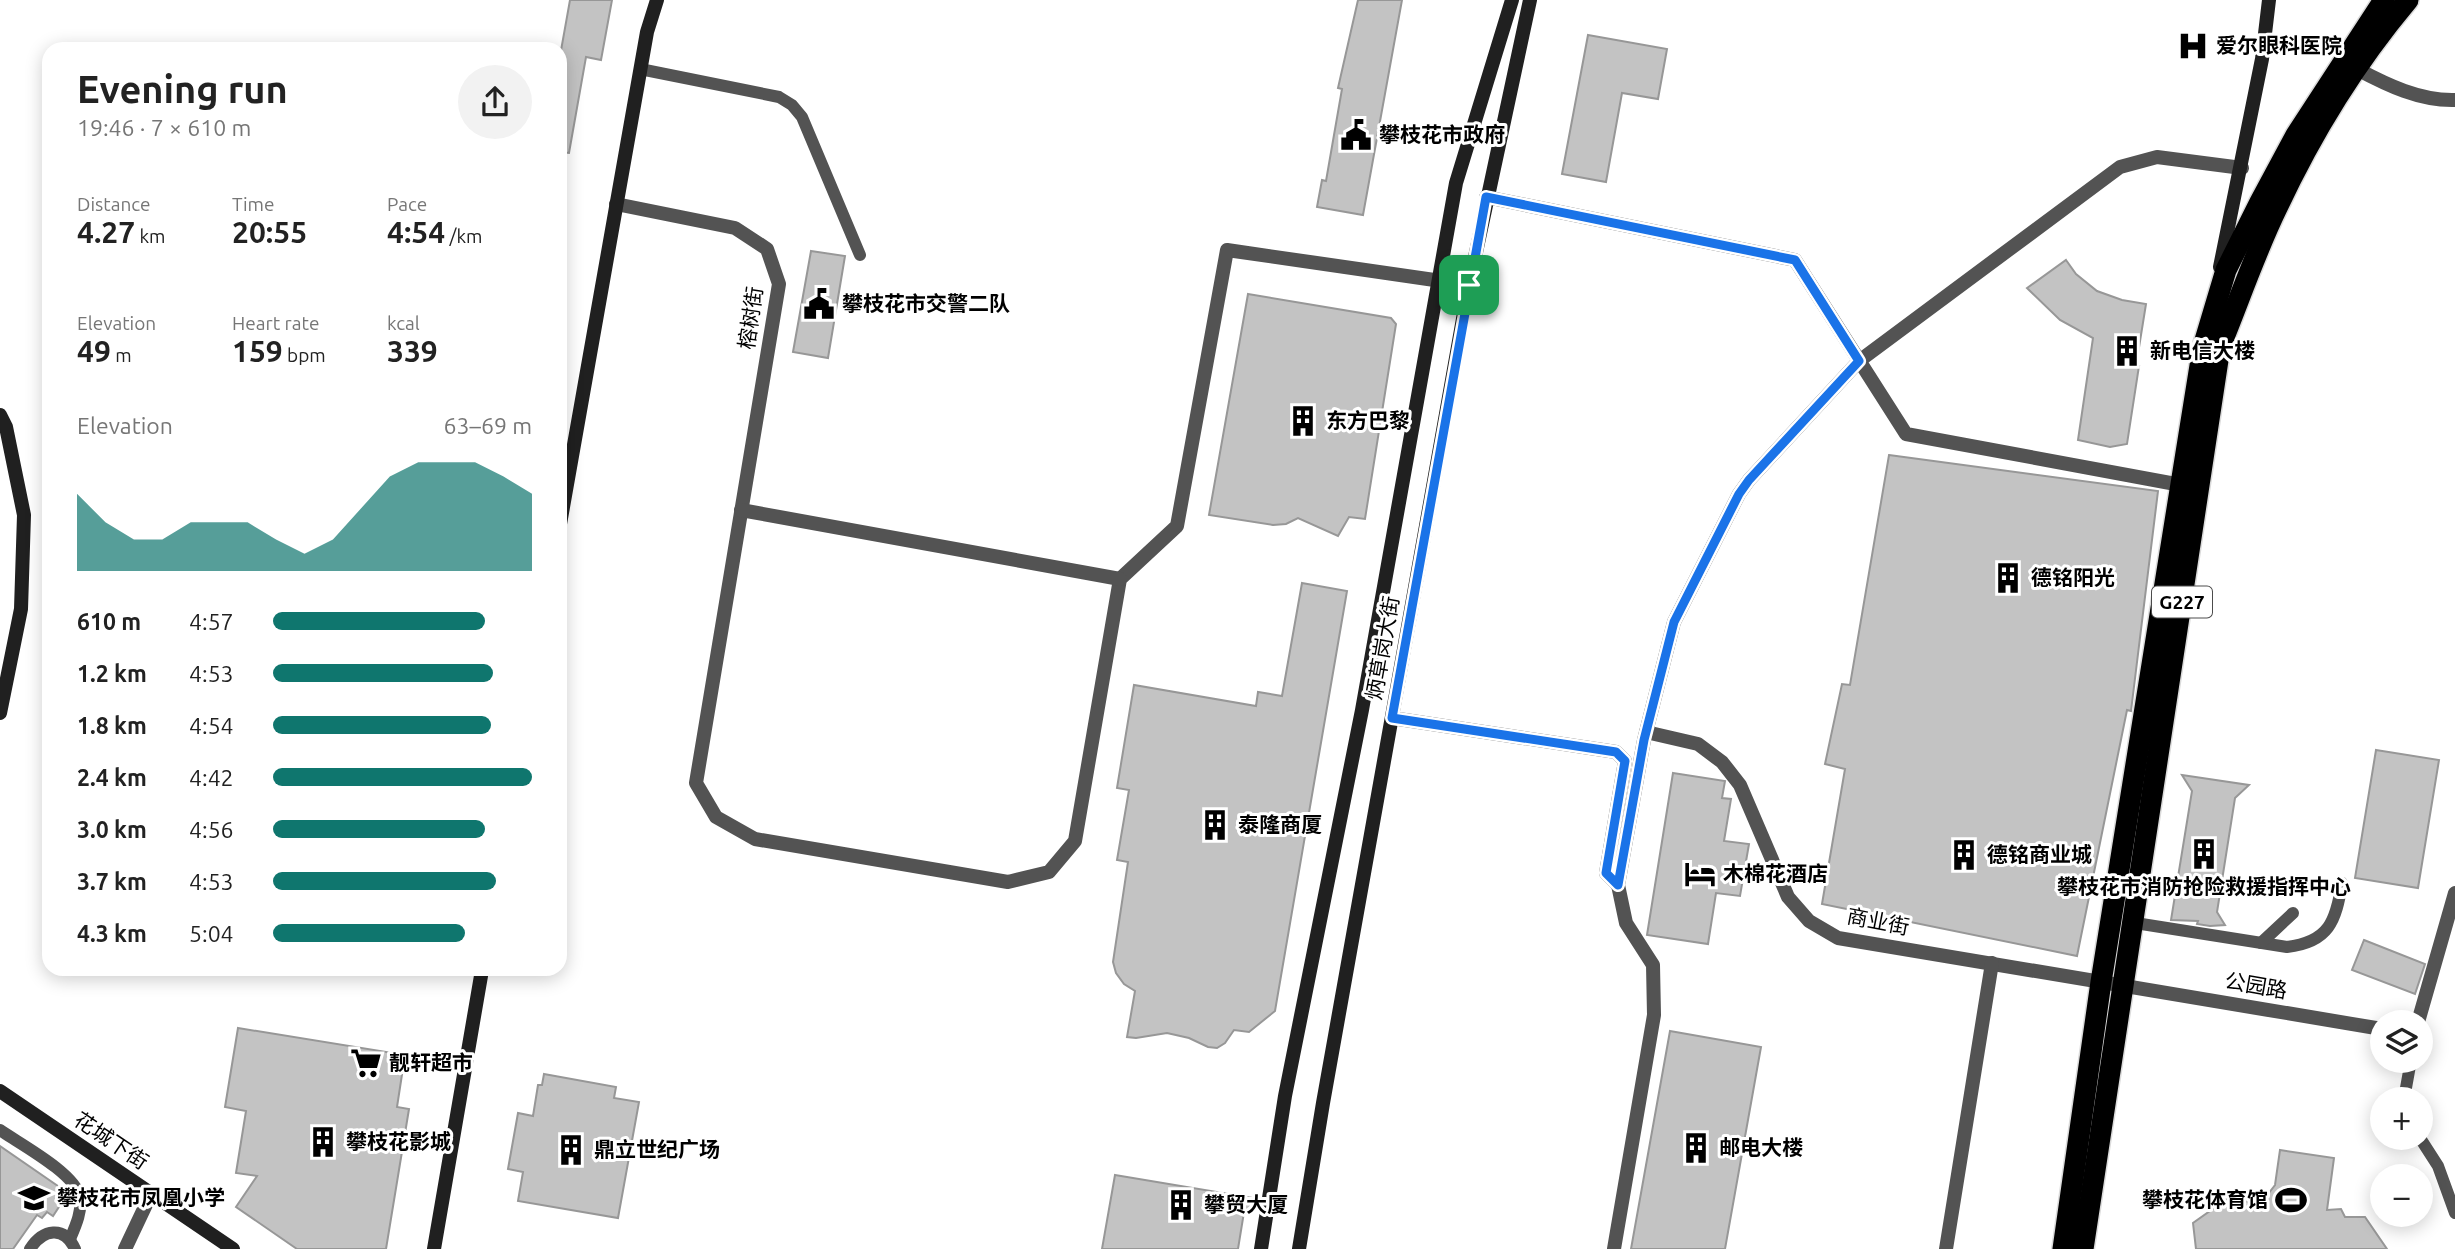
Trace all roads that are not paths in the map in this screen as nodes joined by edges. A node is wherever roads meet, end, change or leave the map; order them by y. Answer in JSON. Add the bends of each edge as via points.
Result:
{"nodes":[{"id":1,"x":657,"y":0,"type":"edge"},
{"id":2,"x":1512,"y":0,"type":"edge"},
{"id":3,"x":1530,"y":0,"type":"edge"},
{"id":4,"x":1538,"y":0,"type":"edge"},
{"id":5,"x":2269,"y":0,"type":"edge"},
{"id":6,"x":2384,"y":0,"type":"edge"},
{"id":7,"x":2408,"y":0,"type":"edge"},
{"id":8,"x":1518,"y":55,"type":"junction"},
{"id":9,"x":640,"y":68,"type":"junction"},
{"id":10,"x":2357,"y":69,"type":"junction"},
{"id":11,"x":2455,"y":100,"type":"edge"},
{"id":12,"x":2242,"y":168,"type":"junction"},
{"id":13,"x":1486,"y":197,"type":"junction"},
{"id":14,"x":616,"y":204,"type":"junction"},
{"id":15,"x":860,"y":254,"type":"dead end"},
{"id":16,"x":1437,"y":281,"type":"junction"},
{"id":17,"x":1469,"y":285,"type":"junction"},
{"id":18,"x":2203,"y":347,"type":"junction"},
{"id":19,"x":1859,"y":361,"type":"junction"},
{"id":20,"x":0,"y":415,"type":"edge"},
{"id":21,"x":567,"y":484,"type":"edge"},
{"id":22,"x":2181,"y":485,"type":"junction"},
{"id":23,"x":741,"y":510,"type":"junction"},
{"id":24,"x":1120,"y":579,"type":"junction"},
{"id":25,"x":0,"y":713,"type":"edge"},
{"id":26,"x":1392,"y":718,"type":"junction"},
{"id":27,"x":1646,"y":732,"type":"junction"},
{"id":28,"x":2342,"y":883,"type":"dead end"},
{"id":29,"x":1618,"y":885,"type":"junction"},
{"id":30,"x":2455,"y":893,"type":"edge"},
{"id":31,"x":2293,"y":913,"type":"dead end"},
{"id":32,"x":2112,"y":920,"type":"junction"},
{"id":33,"x":2133,"y":923,"type":"junction"},
{"id":34,"x":2261,"y":943,"type":"junction"},
{"id":35,"x":1992,"y":963,"type":"junction"},
{"id":36,"x":481,"y":976,"type":"edge"},
{"id":37,"x":2101,"y":982,"type":"junction"},
{"id":38,"x":2123,"y":985,"type":"junction"},
{"id":39,"x":2421,"y":1010,"type":"edge"},
{"id":40,"x":2370,"y":1027,"type":"edge"},
{"id":41,"x":0,"y":1091,"type":"edge"},
{"id":42,"x":0,"y":1130,"type":"edge"},
{"id":43,"x":2427,"y":1150,"type":"edge"},
{"id":44,"x":152,"y":1194,"type":"junction"},
{"id":45,"x":2455,"y":1213,"type":"edge"},
{"id":46,"x":73,"y":1244,"type":"edge"},
{"id":47,"x":30,"y":1249,"type":"edge"},
{"id":48,"x":125,"y":1249,"type":"edge"},
{"id":49,"x":233,"y":1249,"type":"edge"},
{"id":50,"x":434,"y":1249,"type":"edge"},
{"id":51,"x":1261,"y":1249,"type":"edge"},
{"id":52,"x":1299,"y":1249,"type":"edge"},
{"id":53,"x":1615,"y":1249,"type":"edge"},
{"id":54,"x":1946,"y":1249,"type":"edge"},
{"id":55,"x":2063,"y":1249,"type":"edge"},
{"id":56,"x":2084,"y":1249,"type":"edge"}],
"edges":[{"from":1,"to":9,"type":"street"},
{"from":2,"to":16,"type":"street","name":"炳草岗大街","via":[[1456,183]]},
{"from":3,"to":8,"type":"street"},
{"from":4,"to":8,"type":"street"},
{"from":5,"to":12,"type":"street"},
{"from":6,"to":18,"type":"highway","number":"G227","via":[[2297,135],[2260,202],[2225,270]]},
{"from":7,"to":10,"type":"highway","number":"G227"},
{"from":8,"to":13,"type":"street","name":"炳草岗大街"},
{"from":9,"to":14,"type":"street"},
{"from":9,"to":15,"type":"lane","via":[[779,97],[792,105],[802,117]]},
{"from":10,"to":11,"type":"street","via":[[2414,94]]},
{"from":10,"to":33,"type":"highway","number":"G227","via":[[2276,208],[2220,347]]},
{"from":12,"to":18,"type":"street"},
{"from":12,"to":19,"type":"street","via":[[2157,157],[2120,167]]},
{"from":13,"to":17,"type":"street","name":"炳草岗大街"},
{"from":13,"to":19,"type":"street","via":[[1795,260]]},
{"from":14,"to":21,"type":"street"},
{"from":14,"to":23,"type":"street","name":"榕树街","via":[[735,228],[767,249],[779,284]]},
{"from":16,"to":17,"type":"street"},
{"from":16,"to":24,"type":"street","via":[[1227,250],[1177,526]]},
{"from":16,"to":51,"type":"street","name":"炳草岗大街"},
{"from":17,"to":26,"type":"street","name":"炳草岗大街"},
{"from":18,"to":22,"type":"highway","number":"G227"},
{"from":19,"to":22,"type":"street","via":[[1906,433]]},
{"from":19,"to":27,"type":"street","via":[[1739,494],[1674,622]]},
{"from":20,"to":25,"type":"street","via":[[24,516],[21,609]]},
{"from":22,"to":32,"type":"highway","number":"G227"},
{"from":23,"to":24,"type":"street"},
{"from":23,"to":24,"type":"street","name":"榕树街","via":[[696,783],[716,817],[755,839],[1008,882],[1049,872],[1075,841]]},
{"from":26,"to":29,"type":"street","via":[[1616,752],[1625,761],[1606,873]]},
{"from":26,"to":52,"type":"street","name":"炳草岗大街"},
{"from":27,"to":29,"type":"street"},
{"from":27,"to":35,"type":"street","name":"商业街","via":[[1698,744],[1721,762],[1740,785],[1788,897],[1809,920],[1838,937]]},
{"from":28,"to":34,"type":"lane","via":[[2337,911],[2320,937],[2296,946]]},
{"from":29,"to":53,"type":"street","via":[[1626,923],[1653,965],[1654,1014]]},
{"from":30,"to":39,"type":"street"},
{"from":31,"to":34,"type":"lane"},
{"from":32,"to":33,"type":"lane"},
{"from":32,"to":37,"type":"highway","number":"G227"},
{"from":33,"to":34,"type":"lane"},
{"from":33,"to":38,"type":"highway","number":"G227"},
{"from":35,"to":37,"type":"street","name":"商业街"},
{"from":35,"to":54,"type":"street"},
{"from":36,"to":50,"type":"street"},
{"from":37,"to":38,"type":"street","name":"商业街"},
{"from":37,"to":55,"type":"highway","number":"G227"},
{"from":38,"to":40,"type":"street","name":"公园路"},
{"from":38,"to":56,"type":"highway","number":"G227"},
{"from":41,"to":44,"type":"street","name":"花城下街"},
{"from":42,"to":46,"type":"lane","via":[[69,1178],[79,1194],[81,1211]]},
{"from":43,"to":45,"type":"lane"},
{"from":44,"to":48,"type":"street"},
{"from":44,"to":49,"type":"street","name":"花城下街"},
{"from":46,"to":47,"type":"lane","via":[[60,1233],[48,1233]]}]}
